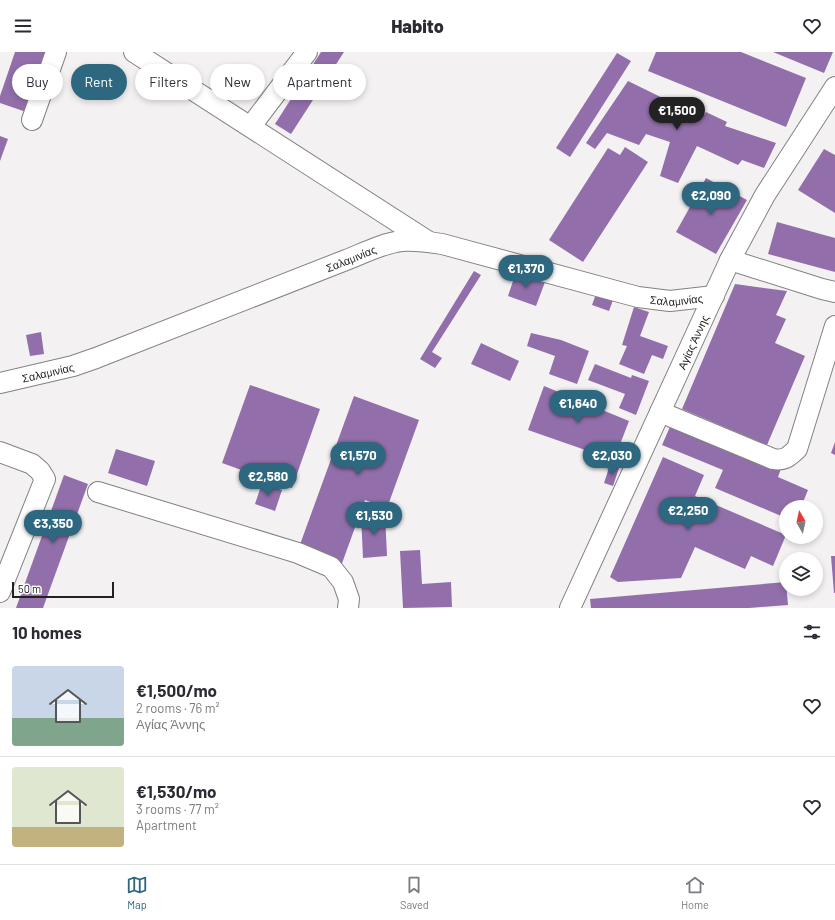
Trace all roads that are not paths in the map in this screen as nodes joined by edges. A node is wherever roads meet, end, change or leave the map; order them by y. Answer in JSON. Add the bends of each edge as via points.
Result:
{"nodes":[{"id":1,"x":56,"y":52,"type":"edge"},
{"id":2,"x":134,"y":52,"type":"edge"},
{"id":3,"x":307,"y":52,"type":"edge"},
{"id":4,"x":835,"y":87,"type":"edge"},
{"id":5,"x":32,"y":120,"type":"dead end"},
{"id":6,"x":251,"y":126,"type":"junction"},
{"id":7,"x":428,"y":242,"type":"junction"},
{"id":8,"x":730,"y":260,"type":"junction"},
{"id":9,"x":835,"y":292,"type":"edge"},
{"id":10,"x":714,"y":296,"type":"junction"},
{"id":11,"x":835,"y":326,"type":"edge"},
{"id":12,"x":0,"y":383,"type":"edge"},
{"id":13,"x":660,"y":412,"type":"junction"},
{"id":14,"x":0,"y":452,"type":"edge"},
{"id":15,"x":98,"y":492,"type":"dead end"},
{"id":16,"x":0,"y":592,"type":"edge"},
{"id":17,"x":348,"y":608,"type":"edge"},
{"id":18,"x":570,"y":608,"type":"edge"}],
"edges":[{"from":1,"to":5,"type":"street"},
{"from":2,"to":6,"type":"street"},
{"from":3,"to":6,"type":"street"},
{"from":4,"to":8,"type":"street","name":"Αγίας Άννης","via":[[766,195]]},
{"from":6,"to":7,"type":"street"},
{"from":7,"to":10,"type":"street","name":"Σαλαμινίας","via":[[638,296],[670,301]]},
{"from":7,"to":12,"type":"street","name":"Σαλαμινίας","via":[[401,241],[388,244],[96,358]]},
{"from":8,"to":9,"type":"street"},
{"from":8,"to":10,"type":"street","name":"Αγίας Άννης"},
{"from":10,"to":13,"type":"street","name":"Αγίας Άννης"},
{"from":11,"to":13,"type":"street","via":[[797,449],[784,459],[773,459]]},
{"from":13,"to":18,"type":"street","name":"Αγίας Άννης"},
{"from":14,"to":16,"type":"street","via":[[32,464],[40,470],[45,479]]},
{"from":15,"to":17,"type":"street","via":[[298,553],[331,567],[343,582],[349,599]]}]}
